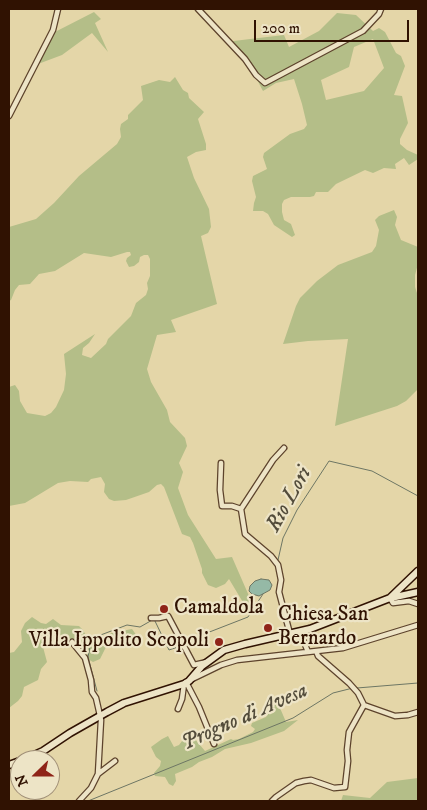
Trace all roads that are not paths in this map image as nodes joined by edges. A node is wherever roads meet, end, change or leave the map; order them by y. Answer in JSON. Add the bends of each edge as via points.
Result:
{"nodes":[{"id":1,"x":58,"y":9,"type":"edge"},
{"id":2,"x":198,"y":9,"type":"edge"},
{"id":3,"x":381,"y":9,"type":"edge"},
{"id":4,"x":9,"y":116,"type":"edge"},
{"id":5,"x":284,"y":448,"type":"dead end"},
{"id":6,"x":221,"y":463,"type":"dead end"},
{"id":7,"x":241,"y":510,"type":"junction"},
{"id":8,"x":418,"y":571,"type":"edge"},
{"id":9,"x":418,"y":592,"type":"edge"},
{"id":10,"x":390,"y":598,"type":"junction"},
{"id":11,"x":418,"y":604,"type":"edge"},
{"id":12,"x":151,"y":618,"type":"dead end"},
{"id":13,"x":418,"y":625,"type":"edge"},
{"id":14,"x":300,"y":632,"type":"junction"},
{"id":15,"x":290,"y":634,"type":"junction"},
{"id":16,"x":72,"y":642,"type":"dead end"},
{"id":17,"x":308,"y":652,"type":"junction"},
{"id":18,"x":316,"y":652,"type":"junction"},
{"id":19,"x":208,"y":662,"type":"junction"},
{"id":20,"x":186,"y":682,"type":"junction"},
{"id":21,"x":364,"y":705,"type":"junction"},
{"id":22,"x":178,"y":709,"type":"dead end"},
{"id":23,"x":418,"y":712,"type":"edge"},
{"id":24,"x":101,"y":715,"type":"junction"},
{"id":25,"x":214,"y":744,"type":"dead end"},
{"id":26,"x":44,"y":750,"type":"edge"},
{"id":27,"x":115,"y":761,"type":"dead end"},
{"id":28,"x":98,"y":774,"type":"junction"},
{"id":29,"x":79,"y":801,"type":"edge"},
{"id":30,"x":272,"y":801,"type":"edge"}],
"edges":[{"from":1,"to":4,"type":"street","via":[[53,30]]},
{"from":2,"to":3,"type":"street","via":[[265,83],[364,31]]},
{"from":5,"to":7,"type":"street"},
{"from":6,"to":7,"type":"street","via":[[222,506]]},
{"from":7,"to":15,"type":"street","via":[[244,534],[278,565],[279,592]]},
{"from":8,"to":10,"type":"street"},
{"from":9,"to":10,"type":"street"},
{"from":10,"to":11,"type":"street","via":[[393,603],[409,601]]},
{"from":10,"to":14,"type":"street"},
{"from":12,"to":19,"type":"street","via":[[168,616],[194,664]]},
{"from":13,"to":18,"type":"street","via":[[350,646]]},
{"from":14,"to":15,"type":"street"},
{"from":14,"to":17,"type":"street"},
{"from":15,"to":19,"type":"street","via":[[224,650]]},
{"from":16,"to":24,"type":"street","via":[[85,658]]},
{"from":17,"to":18,"type":"street"},
{"from":17,"to":20,"type":"street","via":[[237,660]]},
{"from":18,"to":21,"type":"street","via":[[356,691]]},
{"from":19,"to":20,"type":"street"},
{"from":20,"to":22,"type":"street"},
{"from":20,"to":24,"type":"street"},
{"from":20,"to":25,"type":"street"},
{"from":21,"to":23,"type":"street","via":[[396,716]]},
{"from":21,"to":30,"type":"street","via":[[349,732],[345,787],[334,788],[311,780],[304,781],[296,783]]},
{"from":24,"to":26,"type":"street"},
{"from":24,"to":28,"type":"street"},
{"from":27,"to":28,"type":"street"},
{"from":28,"to":29,"type":"street"}]}
